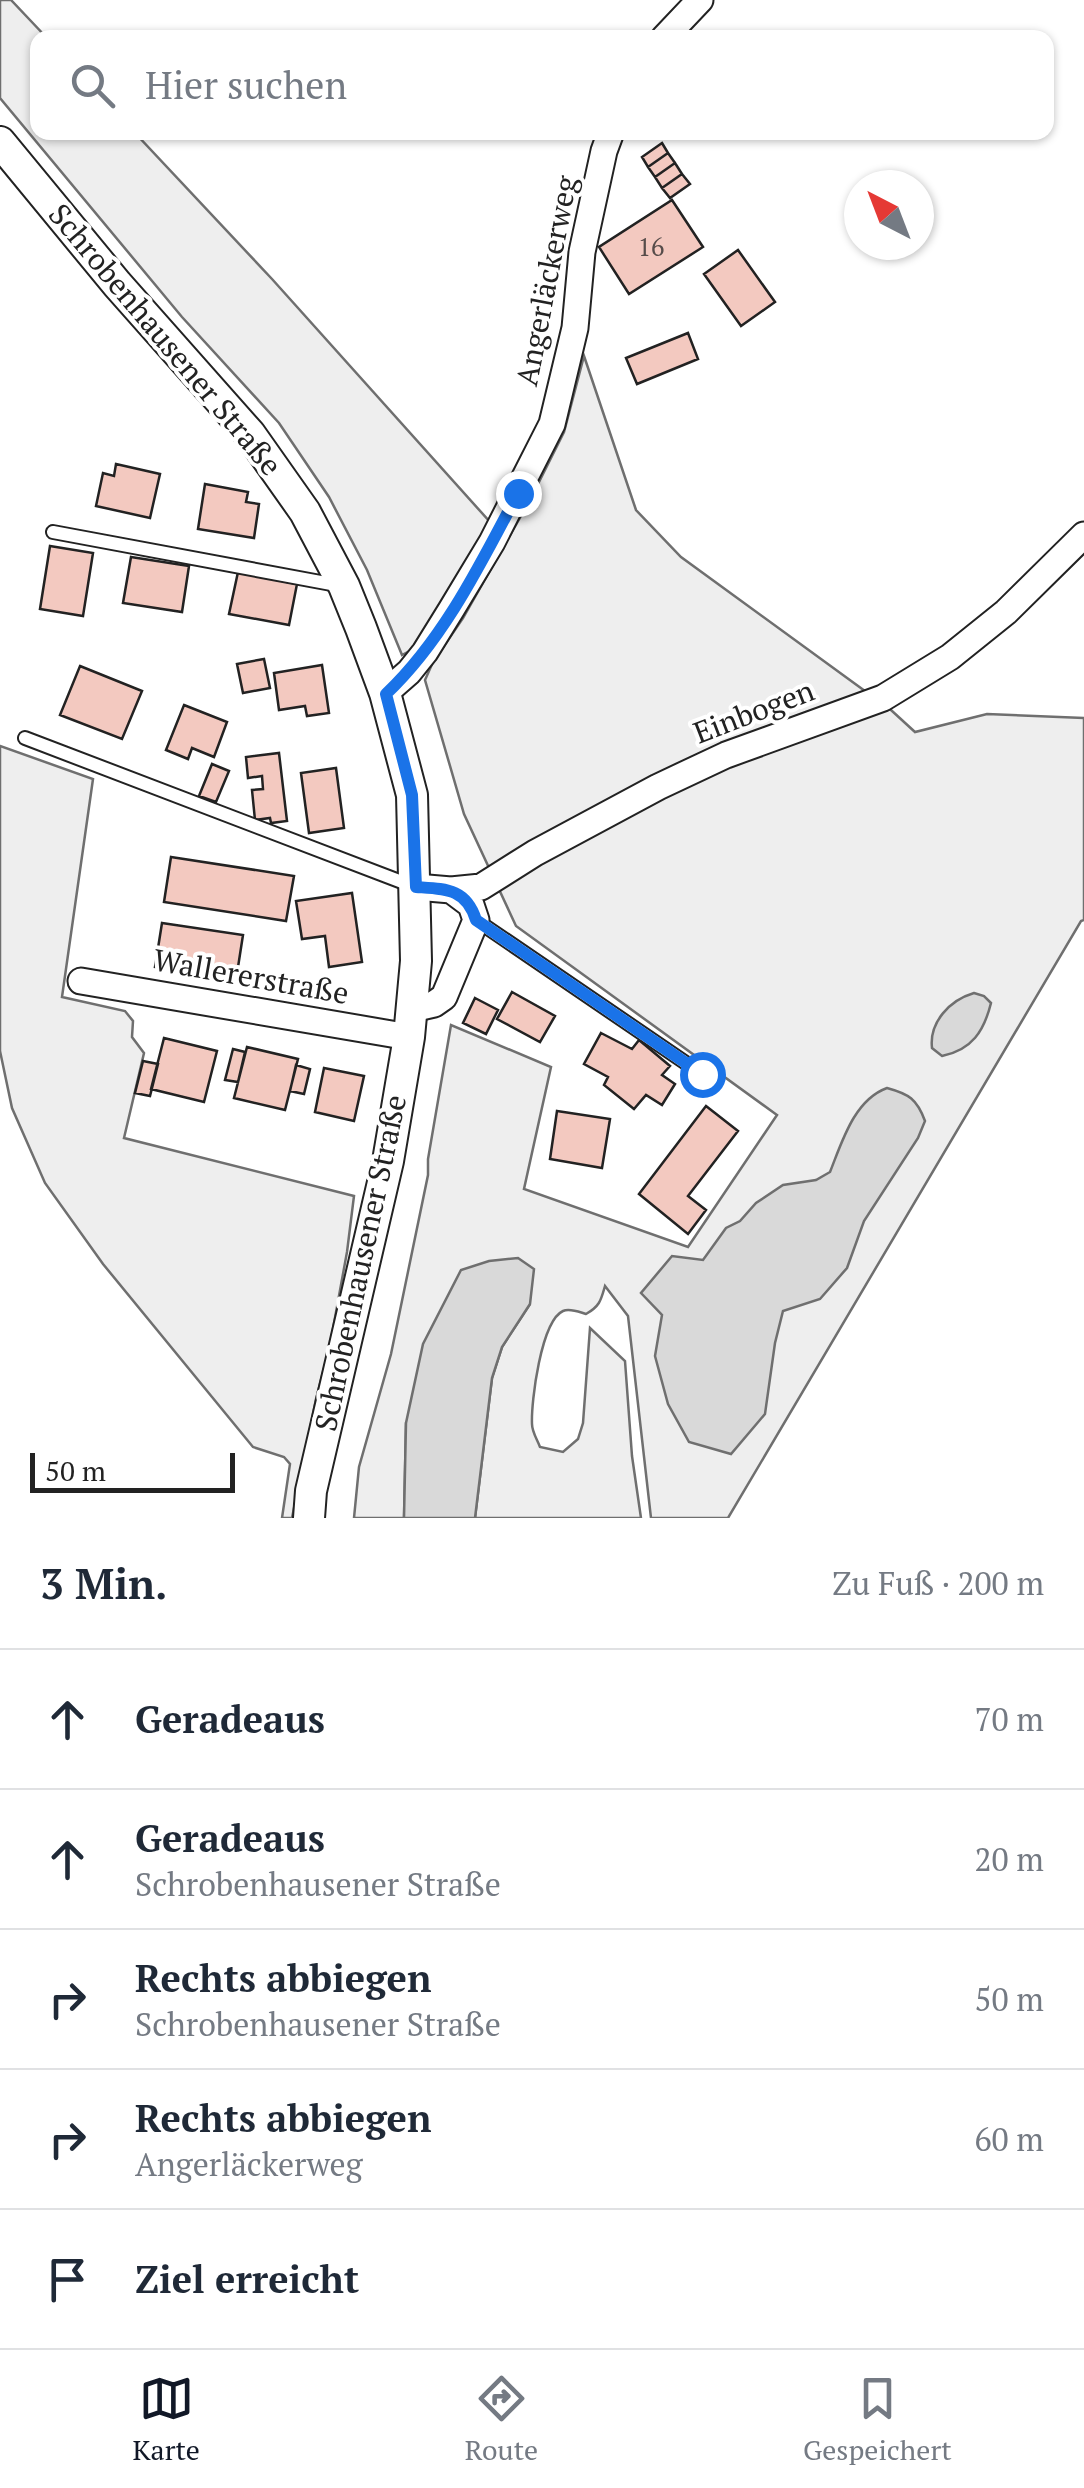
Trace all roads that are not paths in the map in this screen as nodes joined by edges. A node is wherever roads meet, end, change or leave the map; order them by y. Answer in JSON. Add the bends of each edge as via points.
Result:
{"nodes":[{"id":1,"x":700,"y":0,"type":"edge"},
{"id":2,"x":672,"y":30,"type":"edge"},
{"id":3,"x":608,"y":140,"type":"edge"},
{"id":4,"x":0,"y":142,"type":"edge"},
{"id":5,"x":53,"y":532,"type":"dead end"},
{"id":6,"x":1084,"y":535,"type":"edge"},
{"id":7,"x":344,"y":586,"type":"junction"},
{"id":8,"x":386,"y":694,"type":"junction"},
{"id":9,"x":26,"y":738,"type":"dead end"},
{"id":10,"x":416,"y":887,"type":"junction"},
{"id":11,"x":450,"y":890,"type":"junction"},
{"id":12,"x":476,"y":920,"type":"junction"},
{"id":13,"x":81,"y":981,"type":"dead end"},
{"id":14,"x":410,"y":1023,"type":"junction"},
{"id":15,"x":702,"y":1074,"type":"dead end"},
{"id":16,"x":309,"y":1518,"type":"edge"}],
"edges":[{"from":1,"to":2,"type":"street"},
{"from":3,"to":8,"type":"street","name":"Angerläckerweg","via":[[552,424],[451,610],[425,652]]},
{"from":4,"to":7,"type":"street","name":"Schrobenhausener Straße","via":[[250,434],[305,512]]},
{"from":5,"to":7,"type":"lane"},
{"from":6,"to":11,"type":"street","name":"Einbogen","via":[[1006,612],[883,698],[726,755],[591,822],[482,887]]},
{"from":7,"to":8,"type":"street","name":"Schrobenhausener Straße"},
{"from":8,"to":10,"type":"street","name":"Schrobenhausener Straße","via":[[412,795]]},
{"from":9,"to":10,"type":"lane"},
{"from":10,"to":11,"type":"street","name":"Einbogen"},
{"from":10,"to":14,"type":"street","name":"Schrobenhausener Straße"},
{"from":11,"to":12,"type":"street","via":[[471,905]]},
{"from":12,"to":14,"type":"street","via":[[444,997]]},
{"from":12,"to":15,"type":"lane"},
{"from":13,"to":14,"type":"street","name":"Wallererstraße"},
{"from":14,"to":16,"type":"street","name":"Schrobenhausener Straße","via":[[388,1160]]}]}
